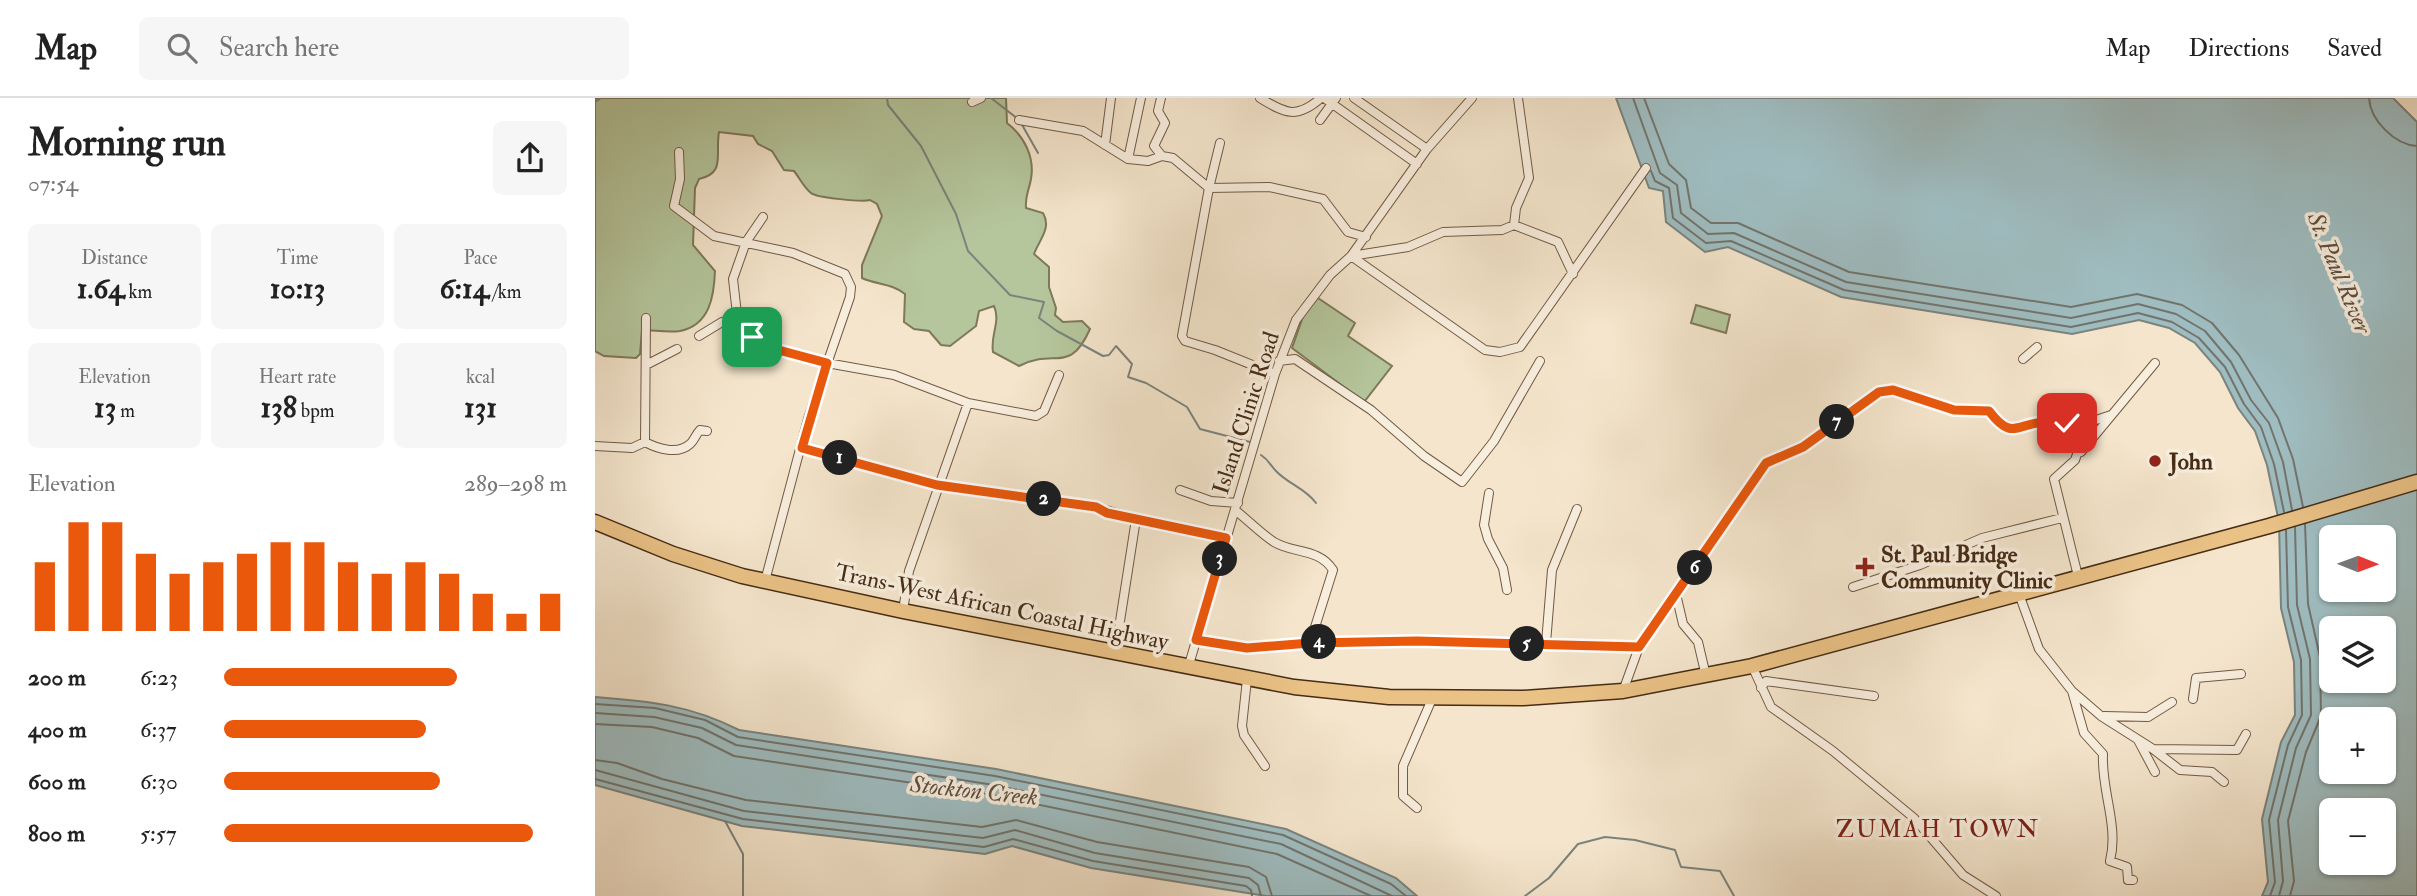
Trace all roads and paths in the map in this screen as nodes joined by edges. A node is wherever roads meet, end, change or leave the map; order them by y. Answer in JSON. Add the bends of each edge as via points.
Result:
{"nodes":[{"id":1,"x":981,"y":98,"type":"edge"},
{"id":2,"x":1111,"y":98,"type":"edge"},
{"id":3,"x":1141,"y":98,"type":"edge"},
{"id":4,"x":1161,"y":98,"type":"edge"},
{"id":5,"x":1260,"y":98,"type":"edge"},
{"id":6,"x":1322,"y":98,"type":"edge"},
{"id":7,"x":1354,"y":98,"type":"edge"},
{"id":8,"x":1472,"y":98,"type":"edge"},
{"id":9,"x":1518,"y":98,"type":"edge"},
{"id":10,"x":1334,"y":101,"type":"edge"},
{"id":11,"x":972,"y":102,"type":"dead end"},
{"id":12,"x":1019,"y":120,"type":"dead end"},
{"id":13,"x":1320,"y":120,"type":"dead end"},
{"id":14,"x":1220,"y":144,"type":"dead end"},
{"id":15,"x":1105,"y":145,"type":"junction"},
{"id":16,"x":1427,"y":149,"type":"junction"},
{"id":17,"x":678,"y":152,"type":"dead end"},
{"id":18,"x":1162,"y":156,"type":"junction"},
{"id":19,"x":1128,"y":159,"type":"junction"},
{"id":20,"x":1417,"y":164,"type":"junction"},
{"id":21,"x":1646,"y":168,"type":"dead end"},
{"id":22,"x":1209,"y":188,"type":"junction"},
{"id":23,"x":763,"y":217,"type":"dead end"},
{"id":24,"x":1514,"y":225,"type":"junction"},
{"id":25,"x":1366,"y":237,"type":"junction"},
{"id":26,"x":746,"y":242,"type":"junction"},
{"id":27,"x":1351,"y":256,"type":"junction"},
{"id":28,"x":1573,"y":274,"type":"junction"},
{"id":29,"x":646,"y":318,"type":"dead end"},
{"id":30,"x":743,"y":327,"type":"junction"},
{"id":31,"x":699,"y":336,"type":"dead end"},
{"id":32,"x":2037,"y":347,"type":"dead end"},
{"id":33,"x":677,"y":349,"type":"dead end"},
{"id":34,"x":2022,"y":359,"type":"dead end"},
{"id":35,"x":1540,"y":360,"type":"dead end"},
{"id":36,"x":1279,"y":361,"type":"junction"},
{"id":37,"x":827,"y":363,"type":"junction"},
{"id":38,"x":2155,"y":363,"type":"dead end"},
{"id":39,"x":646,"y":365,"type":"junction"},
{"id":40,"x":1275,"y":374,"type":"junction"},
{"id":41,"x":1059,"y":375,"type":"dead end"},
{"id":42,"x":968,"y":403,"type":"junction"},
{"id":43,"x":2114,"y":414,"type":"junction"},
{"id":44,"x":2067,"y":423,"type":"junction"},
{"id":45,"x":708,"y":431,"type":"dead end"},
{"id":46,"x":645,"y":442,"type":"junction"},
{"id":47,"x":595,"y":446,"type":"edge"},
{"id":48,"x":802,"y":448,"type":"junction"},
{"id":49,"x":2075,"y":460,"type":"junction"},
{"id":50,"x":2417,"y":482,"type":"edge"},
{"id":51,"x":937,"y":485,"type":"junction"},
{"id":52,"x":1180,"y":490,"type":"dead end"},
{"id":53,"x":1489,"y":493,"type":"dead end"},
{"id":54,"x":1237,"y":506,"type":"junction"},
{"id":55,"x":1577,"y":509,"type":"dead end"},
{"id":56,"x":2062,"y":518,"type":"junction"},
{"id":57,"x":1136,"y":519,"type":"junction"},
{"id":58,"x":595,"y":522,"type":"edge"},
{"id":59,"x":1226,"y":538,"type":"junction"},
{"id":60,"x":2078,"y":576,"type":"junction"},
{"id":61,"x":765,"y":581,"type":"junction"},
{"id":62,"x":1853,"y":587,"type":"dead end"},
{"id":63,"x":1507,"y":590,"type":"dead end"},
{"id":64,"x":1676,"y":594,"type":"junction"},
{"id":65,"x":2019,"y":594,"type":"junction"},
{"id":66,"x":903,"y":611,"type":"junction"},
{"id":67,"x":1196,"y":640,"type":"junction"},
{"id":68,"x":1310,"y":643,"type":"junction"},
{"id":69,"x":1546,"y":643,"type":"junction"},
{"id":70,"x":1639,"y":647,"type":"junction"},
{"id":71,"x":1115,"y":653,"type":"junction"},
{"id":72,"x":1752,"y":666,"type":"junction"},
{"id":73,"x":1188,"y":668,"type":"junction"},
{"id":74,"x":2241,"y":674,"type":"dead end"},
{"id":75,"x":1706,"y":676,"type":"junction"},
{"id":76,"x":1248,"y":679,"type":"junction"},
{"id":77,"x":1761,"y":688,"type":"junction"},
{"id":78,"x":1623,"y":691,"type":"junction"},
{"id":79,"x":2072,"y":691,"type":"junction"},
{"id":80,"x":1874,"y":695,"type":"dead end"},
{"id":81,"x":1432,"y":699,"type":"junction"},
{"id":82,"x":2193,"y":699,"type":"dead end"},
{"id":83,"x":2172,"y":702,"type":"dead end"},
{"id":84,"x":2101,"y":716,"type":"junction"},
{"id":85,"x":2246,"y":734,"type":"dead end"},
{"id":86,"x":2137,"y":737,"type":"junction"},
{"id":87,"x":2153,"y":749,"type":"junction"},
{"id":88,"x":1265,"y":766,"type":"dead end"},
{"id":89,"x":2155,"y":772,"type":"dead end"},
{"id":90,"x":2224,"y":782,"type":"dead end"},
{"id":91,"x":1417,"y":808,"type":"dead end"},
{"id":92,"x":2133,"y":880,"type":"dead end"},
{"id":93,"x":1996,"y":896,"type":"edge"}],
"edges":[{"from":1,"to":11,"type":"street"},
{"from":2,"to":15,"type":"street"},
{"from":3,"to":19,"type":"street"},
{"from":4,"to":18,"type":"street","via":[[1158,111],[1165,123],[1154,146]]},
{"from":5,"to":6,"type":"street","via":[[1295,113]]},
{"from":6,"to":10,"type":"street"},
{"from":7,"to":16,"type":"street"},
{"from":8,"to":16,"type":"street","name":"Island Clinic Road"},
{"from":9,"to":24,"type":"street","via":[[1529,178]]},
{"from":10,"to":13,"type":"street"},
{"from":10,"to":20,"type":"street"},
{"from":12,"to":15,"type":"street","via":[[1083,131]]},
{"from":14,"to":22,"type":"street"},
{"from":15,"to":19,"type":"street"},
{"from":16,"to":20,"type":"street","name":"Island Clinic Road"},
{"from":17,"to":26,"type":"street","via":[[680,179],[674,206],[714,236]]},
{"from":18,"to":19,"type":"street","via":[[1148,161]]},
{"from":18,"to":22,"type":"street","via":[[1173,158]]},
{"from":20,"to":25,"type":"street","name":"Island Clinic Road"},
{"from":21,"to":28,"type":"street"},
{"from":22,"to":25,"type":"street","via":[[1269,187],[1323,199],[1348,232]]},
{"from":22,"to":40,"type":"street","via":[[1182,337]]},
{"from":23,"to":26,"type":"street"},
{"from":24,"to":27,"type":"street","via":[[1502,230],[1443,232],[1408,247]]},
{"from":24,"to":28,"type":"street","via":[[1558,242]]},
{"from":25,"to":27,"type":"street","name":"Island Clinic Road"},
{"from":26,"to":30,"type":"street","via":[[732,288]]},
{"from":26,"to":37,"type":"street","via":[[793,253],[849,280],[850,297]]},
{"from":27,"to":28,"type":"street","via":[[1485,350],[1500,352],[1520,347]]},
{"from":27,"to":36,"type":"street","name":"Island Clinic Road","via":[[1304,306]]},
{"from":29,"to":39,"type":"street"},
{"from":30,"to":31,"type":"street","via":[[722,322]]},
{"from":30,"to":37,"type":"street","via":[[771,348]]},
{"from":32,"to":34,"type":"street"},
{"from":33,"to":39,"type":"street"},
{"from":35,"to":36,"type":"street","via":[[1494,441],[1462,482],[1371,410],[1295,359]]},
{"from":36,"to":40,"type":"street","name":"Island Clinic Road"},
{"from":37,"to":42,"type":"street","via":[[894,375]]},
{"from":37,"to":48,"type":"street"},
{"from":38,"to":43,"type":"street"},
{"from":39,"to":46,"type":"street"},
{"from":40,"to":54,"type":"street","name":"Island Clinic Road"},
{"from":41,"to":42,"type":"street","via":[[1041,415]]},
{"from":42,"to":51,"type":"street"},
{"from":43,"to":44,"type":"street","via":[[2087,423]]},
{"from":43,"to":49,"type":"street"},
{"from":44,"to":49,"type":"street","via":[[2084,434]]},
{"from":44,"to":64,"type":"street","via":[[2042,421],[2020,430],[2000,425],[1989,411],[1954,410],[1893,390],[1879,392],[1803,447],[1766,463]]},
{"from":45,"to":46,"type":"street","via":[[700,430],[684,448],[665,450]]},
{"from":46,"to":47,"type":"street","via":[[632,448]]},
{"from":48,"to":51,"type":"street"},
{"from":48,"to":61,"type":"street"},
{"from":49,"to":56,"type":"street","via":[[2054,479]]},
{"from":50,"to":60,"type":"highway","name":"Trans-West African Coastal Highway"},
{"from":51,"to":57,"type":"street","via":[[1096,507]]},
{"from":51,"to":66,"type":"street","via":[[909,571]]},
{"from":52,"to":54,"type":"street"},
{"from":53,"to":63,"type":"street","via":[[1484,525],[1503,568]]},
{"from":54,"to":59,"type":"street","name":"Island Clinic Road"},
{"from":54,"to":68,"type":"street","via":[[1276,543],[1315,554],[1333,570]]},
{"from":55,"to":69,"type":"street","via":[[1552,570]]},
{"from":56,"to":60,"type":"street"},
{"from":56,"to":62,"type":"street","via":[[1982,538]]},
{"from":57,"to":59,"type":"street"},
{"from":57,"to":71,"type":"street"},
{"from":58,"to":61,"type":"highway","name":"Trans-West African Coastal Highway","via":[[696,563]]},
{"from":59,"to":67,"type":"street","name":"Island Clinic Road"},
{"from":60,"to":65,"type":"highway","name":"Trans-West African Coastal Highway"},
{"from":61,"to":66,"type":"highway","name":"Trans-West African Coastal Highway"},
{"from":64,"to":70,"type":"street"},
{"from":64,"to":75,"type":"street","via":[[1683,624],[1697,642]]},
{"from":65,"to":72,"type":"highway","name":"Trans-West African Coastal Highway"},
{"from":65,"to":79,"type":"street","via":[[2039,649]]},
{"from":66,"to":71,"type":"highway","name":"Trans-West African Coastal Highway"},
{"from":67,"to":68,"type":"street","via":[[1247,648]]},
{"from":67,"to":73,"type":"street","name":"Island Clinic Road"},
{"from":68,"to":69,"type":"street"},
{"from":69,"to":70,"type":"street"},
{"from":70,"to":78,"type":"street"},
{"from":71,"to":73,"type":"highway","name":"Trans-West African Coastal Highway"},
{"from":72,"to":75,"type":"highway","name":"Trans-West African Coastal Highway"},
{"from":72,"to":77,"type":"street"},
{"from":73,"to":76,"type":"highway","name":"Trans-West African Coastal Highway"},
{"from":74,"to":82,"type":"street","via":[[2196,678]]},
{"from":75,"to":78,"type":"highway","name":"Trans-West African Coastal Highway"},
{"from":76,"to":81,"type":"highway","name":"Trans-West African Coastal Highway","via":[[1339,693]]},
{"from":76,"to":88,"type":"street","via":[[1242,726]]},
{"from":77,"to":80,"type":"street","via":[[1766,681]]},
{"from":77,"to":93,"type":"street","via":[[1771,707],[1914,818],[1963,875]]},
{"from":78,"to":81,"type":"highway","name":"Trans-West African Coastal Highway"},
{"from":79,"to":84,"type":"street"},
{"from":79,"to":92,"type":"street","via":[[2084,733],[2103,754],[2102,775],[2114,844],[2110,861],[2127,867],[2128,880]]},
{"from":81,"to":91,"type":"street","via":[[1403,766],[1403,796]]},
{"from":83,"to":84,"type":"street","via":[[2148,717]]},
{"from":84,"to":86,"type":"street"},
{"from":85,"to":87,"type":"street","via":[[2237,750]]},
{"from":86,"to":87,"type":"street"},
{"from":86,"to":89,"type":"street"},
{"from":87,"to":90,"type":"street","via":[[2180,770],[2212,772]]}]}
